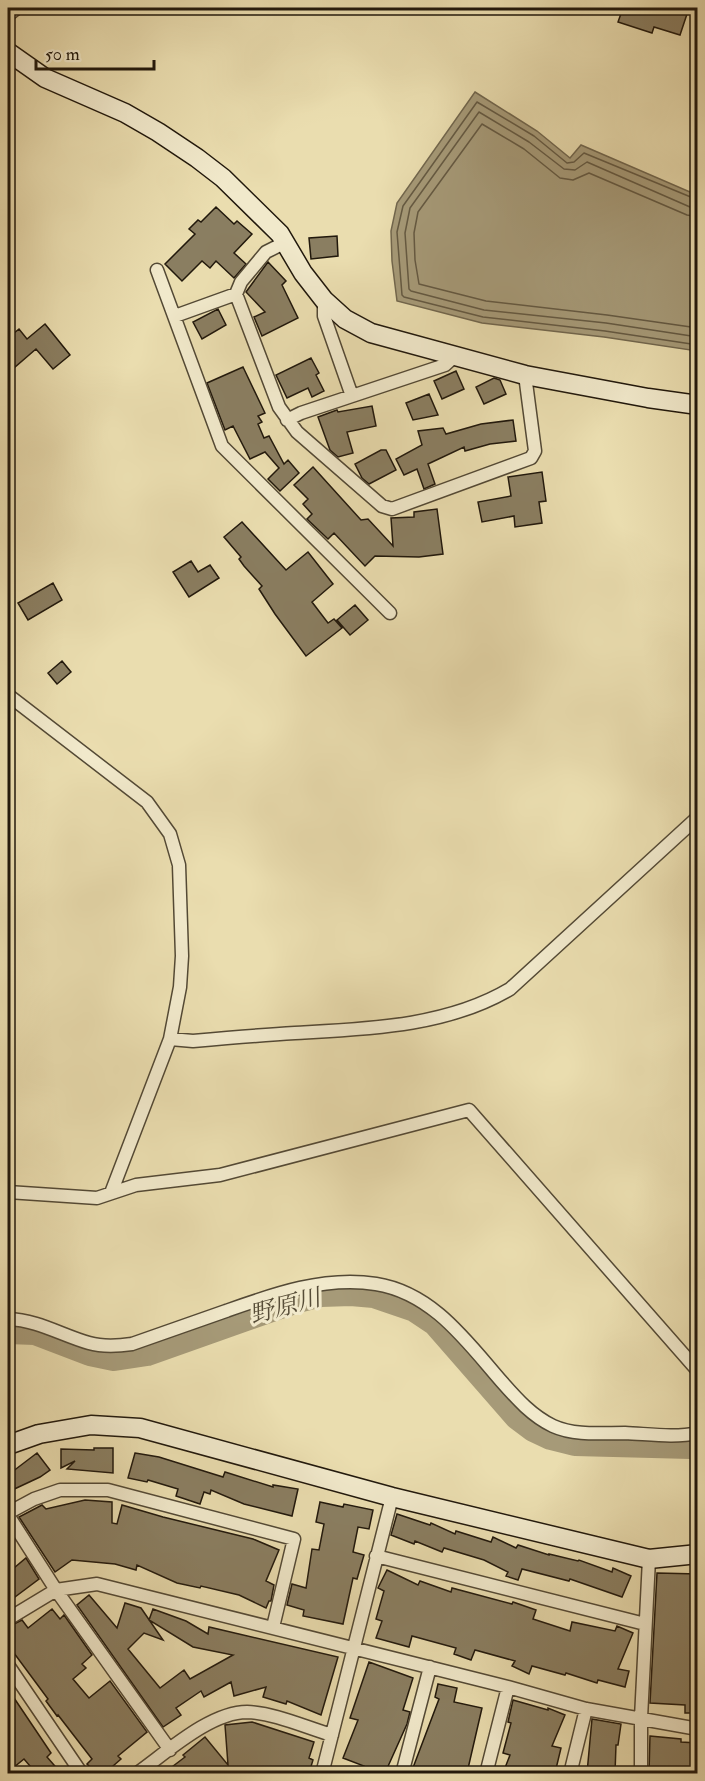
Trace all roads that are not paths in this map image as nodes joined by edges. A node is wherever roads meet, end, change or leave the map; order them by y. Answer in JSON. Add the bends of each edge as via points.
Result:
{"nodes":[{"id":1,"x":17,"y":8,"type":"edge"},
{"id":2,"x":8,"y":15,"type":"edge"},
{"id":3,"x":8,"y":52,"type":"edge"},
{"id":4,"x":284,"y":243,"type":"junction"},
{"id":5,"x":157,"y":270,"type":"dead end"},
{"id":6,"x":236,"y":294,"type":"junction"},
{"id":7,"x":324,"y":300,"type":"junction"},
{"id":8,"x":175,"y":316,"type":"junction"},
{"id":9,"x":455,"y":356,"type":"junction"},
{"id":10,"x":525,"y":375,"type":"junction"},
{"id":11,"x":352,"y":396,"type":"junction"},
{"id":12,"x":698,"y":405,"type":"edge"},
{"id":13,"x":287,"y":420,"type":"junction"},
{"id":14,"x":390,"y":613,"type":"dead end"},
{"id":15,"x":8,"y":695,"type":"edge"},
{"id":16,"x":698,"y":817,"type":"edge"},
{"id":17,"x":170,"y":1039,"type":"junction"},
{"id":18,"x":8,"y":1191,"type":"edge"},
{"id":19,"x":111,"y":1193,"type":"junction"},
{"id":20,"x":8,"y":1319,"type":"edge"},
{"id":21,"x":698,"y":1371,"type":"edge"},
{"id":22,"x":698,"y":1433,"type":"edge"},
{"id":23,"x":8,"y":1445,"type":"edge"},
{"id":24,"x":392,"y":1497,"type":"junction"},
{"id":25,"x":8,"y":1514,"type":"edge"},
{"id":26,"x":698,"y":1554,"type":"edge"},
{"id":27,"x":376,"y":1556,"type":"junction"},
{"id":28,"x":649,"y":1559,"type":"junction"},
{"id":29,"x":56,"y":1590,"type":"junction"},
{"id":30,"x":8,"y":1619,"type":"edge"},
{"id":31,"x":645,"y":1624,"type":"junction"},
{"id":32,"x":273,"y":1627,"type":"junction"},
{"id":33,"x":354,"y":1648,"type":"junction"},
{"id":34,"x":8,"y":1665,"type":"edge"},
{"id":35,"x":430,"y":1667,"type":"junction"},
{"id":36,"x":508,"y":1687,"type":"junction"},
{"id":37,"x":586,"y":1709,"type":"junction"},
{"id":38,"x":640,"y":1718,"type":"junction"},
{"id":39,"x":698,"y":1729,"type":"edge"},
{"id":40,"x":332,"y":1735,"type":"junction"},
{"id":41,"x":170,"y":1750,"type":"junction"},
{"id":42,"x":82,"y":1773,"type":"edge"},
{"id":43,"x":136,"y":1773,"type":"edge"},
{"id":44,"x":322,"y":1773,"type":"edge"},
{"id":45,"x":402,"y":1773,"type":"edge"},
{"id":46,"x":486,"y":1773,"type":"edge"},
{"id":47,"x":570,"y":1773,"type":"edge"},
{"id":48,"x":641,"y":1773,"type":"edge"}],
"edges":[{"from":1,"to":2,"type":"street"},
{"from":3,"to":4,"type":"street","via":[[45,78],[133,117],[198,158],[280,234]]},
{"from":4,"to":6,"type":"street","via":[[266,252]]},
{"from":4,"to":7,"type":"street"},
{"from":5,"to":8,"type":"street"},
{"from":6,"to":8,"type":"street"},
{"from":6,"to":13,"type":"street"},
{"from":7,"to":9,"type":"street","via":[[345,319],[371,333]]},
{"from":7,"to":11,"type":"street","via":[[324,316]]},
{"from":8,"to":14,"type":"street","via":[[222,446]]},
{"from":9,"to":10,"type":"street"},
{"from":9,"to":11,"type":"street","via":[[445,365]]},
{"from":10,"to":12,"type":"street"},
{"from":10,"to":13,"type":"street","via":[[535,452],[531,458],[392,508],[382,506]]},
{"from":11,"to":13,"type":"street"},
{"from":15,"to":17,"type":"street","via":[[147,802],[170,834],[179,865],[182,956]]},
{"from":16,"to":17,"type":"street","via":[[510,989],[487,1002],[438,1017],[361,1030],[193,1041]]},
{"from":17,"to":19,"type":"street"},
{"from":18,"to":19,"type":"street","via":[[97,1198]]},
{"from":19,"to":21,"type":"street","via":[[136,1185],[220,1175],[469,1110]]},
{"from":20,"to":22,"type":"street","via":[[42,1324],[90,1343],[114,1347],[279,1292],[319,1284],[377,1284],[397,1289],[434,1309],[519,1401],[555,1427],[575,1432]]},
{"from":23,"to":24,"type":"street","via":[[39,1434],[91,1425],[140,1428]]},
{"from":24,"to":27,"type":"street"},
{"from":24,"to":28,"type":"street"},
{"from":25,"to":29,"type":"street"},
{"from":25,"to":32,"type":"street","via":[[34,1498],[60,1490],[108,1490],[294,1539]]},
{"from":26,"to":28,"type":"street"},
{"from":27,"to":31,"type":"street"},
{"from":27,"to":33,"type":"street"},
{"from":28,"to":31,"type":"street"},
{"from":29,"to":30,"type":"street"},
{"from":29,"to":32,"type":"street","via":[[97,1584]]},
{"from":29,"to":41,"type":"street"},
{"from":31,"to":38,"type":"street"},
{"from":32,"to":33,"type":"street"},
{"from":33,"to":35,"type":"street"},
{"from":33,"to":40,"type":"street"},
{"from":34,"to":42,"type":"street"},
{"from":35,"to":36,"type":"street"},
{"from":35,"to":45,"type":"street"},
{"from":36,"to":37,"type":"street"},
{"from":36,"to":46,"type":"street"},
{"from":37,"to":38,"type":"street"},
{"from":37,"to":47,"type":"street"},
{"from":38,"to":39,"type":"street"},
{"from":38,"to":48,"type":"street"},
{"from":40,"to":41,"type":"street","via":[[247,1712],[206,1725]]},
{"from":40,"to":44,"type":"street"},
{"from":41,"to":43,"type":"street"}]}
